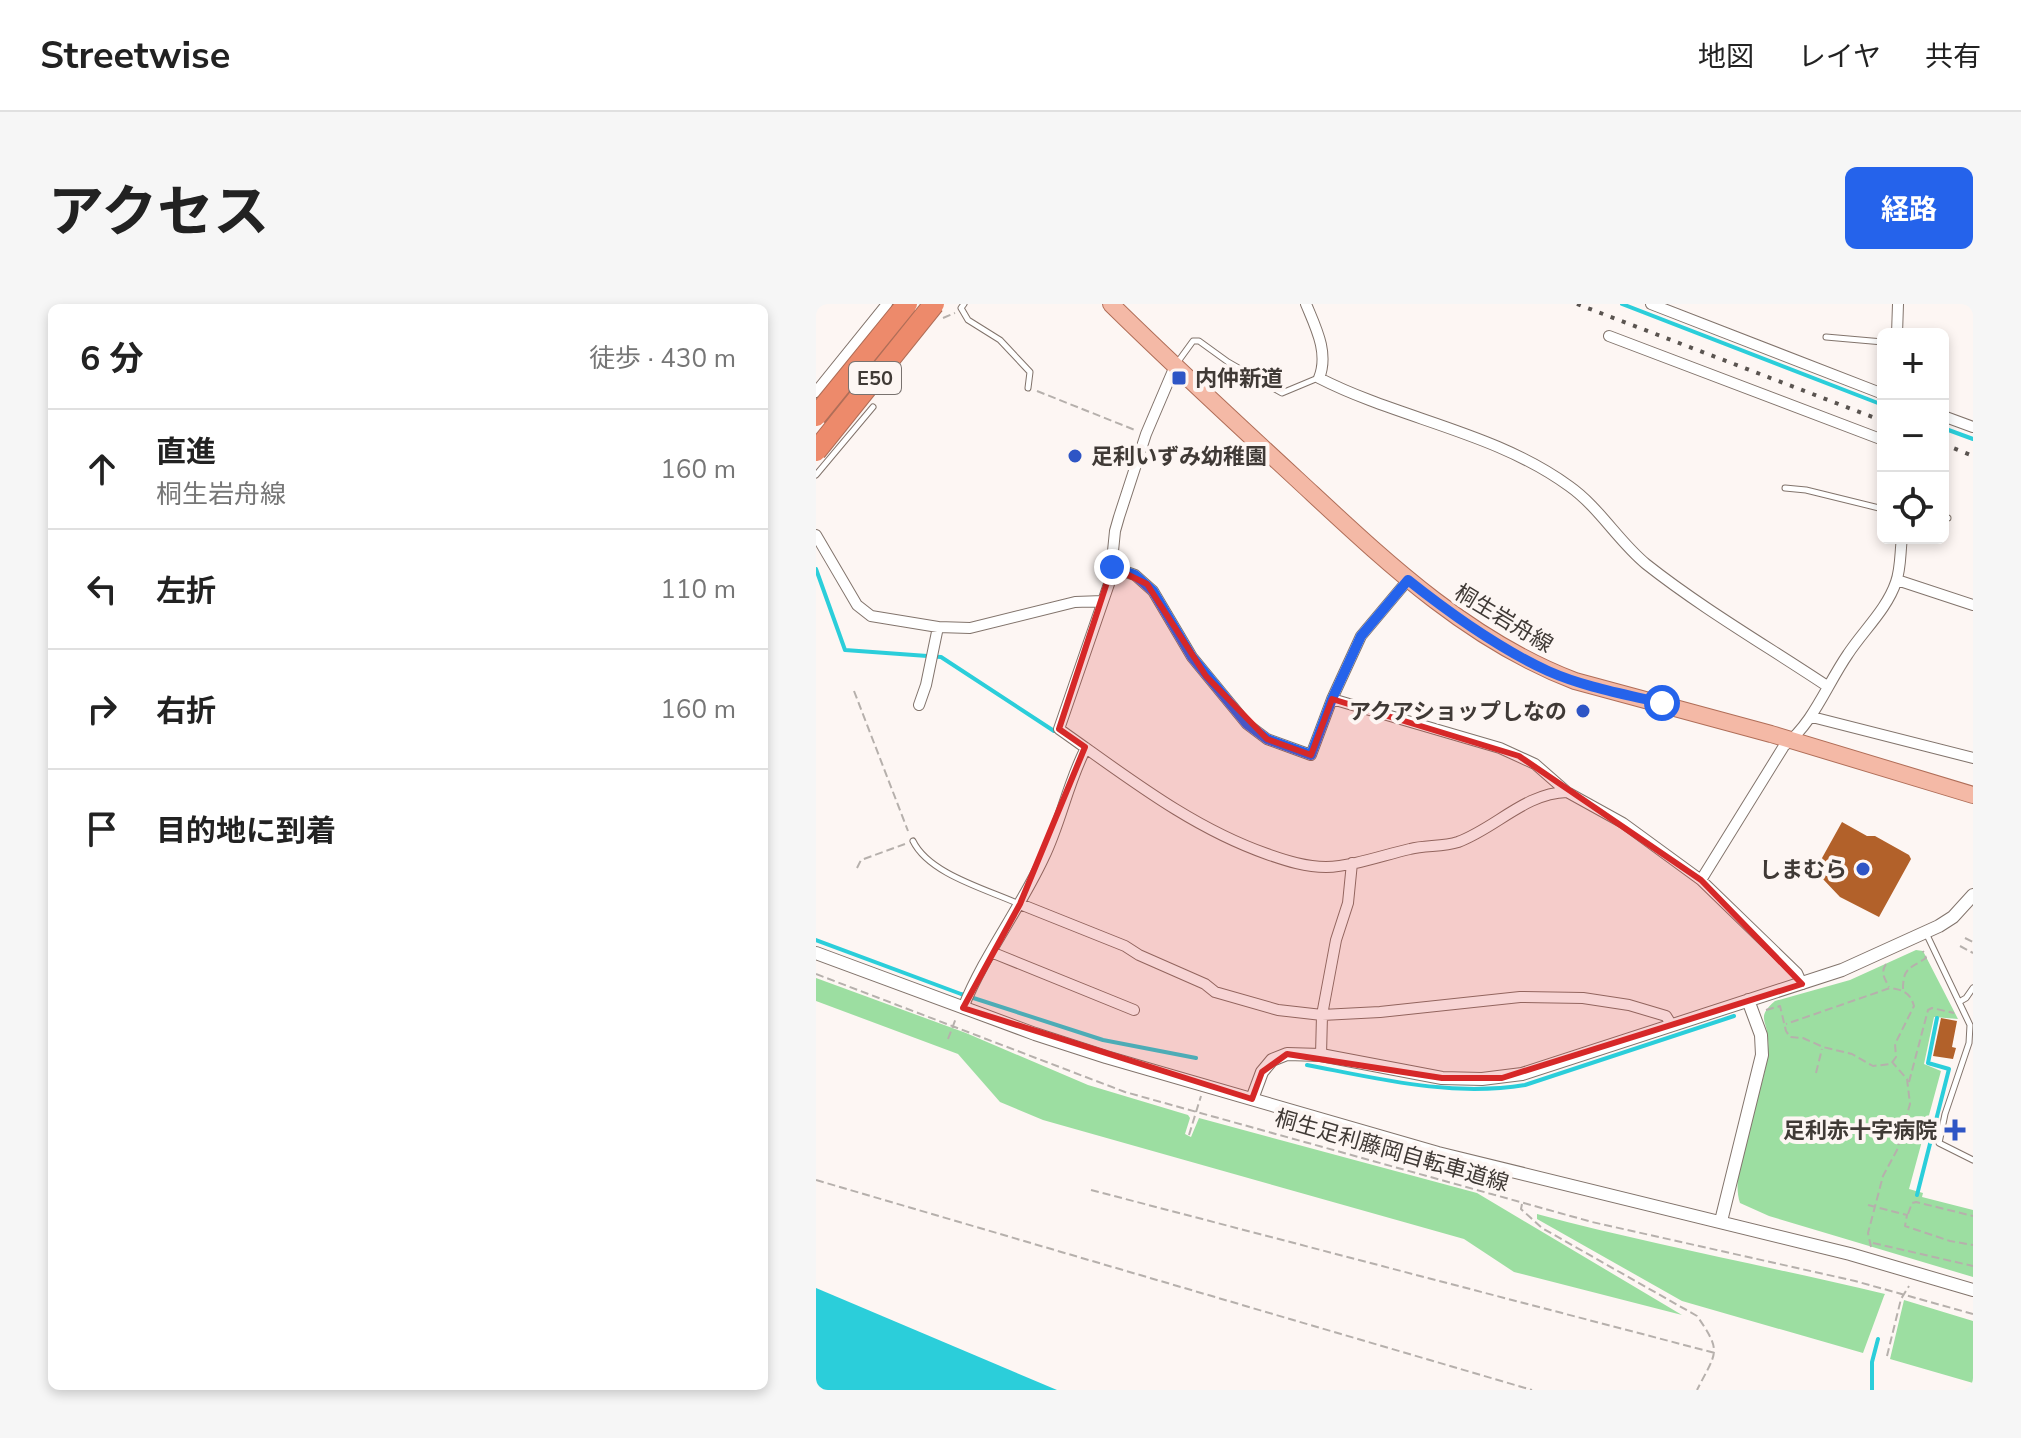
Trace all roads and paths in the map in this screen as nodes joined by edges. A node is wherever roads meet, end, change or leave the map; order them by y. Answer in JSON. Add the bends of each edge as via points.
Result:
{"nodes":[{"id":1,"x":887,"y":304,"type":"edge"},
{"id":2,"x":907,"y":304,"type":"edge"},
{"id":3,"x":934,"y":304,"type":"edge"},
{"id":4,"x":964,"y":304,"type":"edge"},
{"id":5,"x":1111,"y":304,"type":"edge"},
{"id":6,"x":1306,"y":304,"type":"edge"},
{"id":7,"x":1651,"y":304,"type":"edge"},
{"id":8,"x":1898,"y":304,"type":"edge"},
{"id":9,"x":1897,"y":328,"type":"edge"},
{"id":10,"x":1609,"y":336,"type":"dead end"},
{"id":11,"x":1826,"y":337,"type":"dead end"},
{"id":12,"x":1877,"y":341,"type":"edge"},
{"id":13,"x":1175,"y":366,"type":"junction"},
{"id":14,"x":1319,"y":378,"type":"junction"},
{"id":15,"x":824,"y":382,"type":"junction"},
{"id":16,"x":1028,"y":388,"type":"joint"},
{"id":17,"x":816,"y":392,"type":"edge"},
{"id":18,"x":1877,"y":392,"type":"edge"},
{"id":19,"x":873,"y":407,"type":"dead end"},
{"id":20,"x":816,"y":416,"type":"edge"},
{"id":21,"x":864,"y":416,"type":"junction"},
{"id":22,"x":1949,"y":418,"type":"edge"},
{"id":23,"x":1973,"y":427,"type":"edge"},
{"id":24,"x":1146,"y":434,"type":"junction"},
{"id":25,"x":1877,"y":438,"type":"edge"},
{"id":26,"x":816,"y":451,"type":"edge"},
{"id":27,"x":816,"y":475,"type":"edge"},
{"id":28,"x":1785,"y":488,"type":"dead end"},
{"id":29,"x":1877,"y":508,"type":"edge"},
{"id":30,"x":816,"y":535,"type":"edge"},
{"id":31,"x":1901,"y":544,"type":"edge"},
{"id":32,"x":1112,"y":567,"type":"junction"},
{"id":33,"x":1408,"y":580,"type":"junction"},
{"id":34,"x":1897,"y":580,"type":"junction"},
{"id":35,"x":1103,"y":601,"type":"junction"},
{"id":36,"x":1973,"y":605,"type":"edge"},
{"id":37,"x":938,"y":627,"type":"junction"},
{"id":38,"x":1827,"y":686,"type":"junction"},
{"id":39,"x":854,"y":691,"type":"dead end"},
{"id":40,"x":1332,"y":699,"type":"junction"},
{"id":41,"x":919,"y":705,"type":"dead end"},
{"id":42,"x":1812,"y":717,"type":"junction"},
{"id":43,"x":1791,"y":740,"type":"junction"},
{"id":44,"x":1086,"y":748,"type":"junction"},
{"id":45,"x":1973,"y":758,"type":"edge"},
{"id":46,"x":1567,"y":792,"type":"junction"},
{"id":47,"x":1973,"y":795,"type":"edge"},
{"id":48,"x":913,"y":841,"type":"junction"},
{"id":49,"x":1352,"y":863,"type":"junction"},
{"id":50,"x":857,"y":868,"type":"dead end"},
{"id":51,"x":1701,"y":880,"type":"junction"},
{"id":52,"x":1973,"y":895,"type":"edge"},
{"id":53,"x":1020,"y":904,"type":"junction"},
{"id":54,"x":1926,"y":932,"type":"junction"},
{"id":55,"x":1965,"y":938,"type":"dead end"},
{"id":56,"x":1973,"y":942,"type":"edge"},
{"id":57,"x":1960,"y":946,"type":"dead end"},
{"id":58,"x":1923,"y":951,"type":"dead end"},
{"id":59,"x":991,"y":952,"type":"junction"},
{"id":60,"x":816,"y":953,"type":"edge"},
{"id":61,"x":1973,"y":953,"type":"edge"},
{"id":62,"x":1888,"y":961,"type":"dead end"},
{"id":63,"x":816,"y":974,"type":"edge"},
{"id":64,"x":1802,"y":984,"type":"junction"},
{"id":65,"x":1890,"y":988,"type":"junction"},
{"id":66,"x":1973,"y":988,"type":"edge"},
{"id":67,"x":1903,"y":990,"type":"junction"},
{"id":68,"x":1748,"y":1000,"type":"junction"},
{"id":69,"x":1959,"y":1002,"type":"junction"},
{"id":70,"x":963,"y":1008,"type":"junction"},
{"id":71,"x":1134,"y":1010,"type":"dead end"},
{"id":72,"x":1766,"y":1010,"type":"dead end"},
{"id":73,"x":1956,"y":1014,"type":"dead end"},
{"id":74,"x":1322,"y":1015,"type":"junction"},
{"id":75,"x":954,"y":1024,"type":"junction"},
{"id":76,"x":1671,"y":1024,"type":"junction"},
{"id":77,"x":1786,"y":1024,"type":"junction"},
{"id":78,"x":1972,"y":1032,"type":"edge"},
{"id":79,"x":948,"y":1039,"type":"dead end"},
{"id":80,"x":1823,"y":1047,"type":"junction"},
{"id":81,"x":1321,"y":1055,"type":"junction"},
{"id":82,"x":1892,"y":1062,"type":"junction"},
{"id":83,"x":1816,"y":1073,"type":"dead end"},
{"id":84,"x":1908,"y":1083,"type":"junction"},
{"id":85,"x":1201,"y":1095,"type":"dead end"},
{"id":86,"x":1252,"y":1099,"type":"junction"},
{"id":87,"x":1196,"y":1112,"type":"junction"},
{"id":88,"x":1896,"y":1122,"type":"dead end"},
{"id":89,"x":1903,"y":1124,"type":"junction"},
{"id":90,"x":1189,"y":1135,"type":"dead end"},
{"id":91,"x":1973,"y":1160,"type":"edge"},
{"id":92,"x":816,"y":1180,"type":"edge"},
{"id":93,"x":1091,"y":1190,"type":"dead end"},
{"id":94,"x":1522,"y":1203,"type":"junction"},
{"id":95,"x":1868,"y":1205,"type":"dead end"},
{"id":96,"x":1875,"y":1206,"type":"junction"},
{"id":97,"x":1907,"y":1215,"type":"junction"},
{"id":98,"x":1973,"y":1216,"type":"edge"},
{"id":99,"x":1721,"y":1221,"type":"junction"},
{"id":100,"x":1871,"y":1243,"type":"junction"},
{"id":101,"x":1973,"y":1245,"type":"edge"},
{"id":102,"x":1871,"y":1249,"type":"dead end"},
{"id":103,"x":1973,"y":1266,"type":"edge"},
{"id":104,"x":1908,"y":1290,"type":"dead end"},
{"id":105,"x":1973,"y":1290,"type":"edge"},
{"id":106,"x":1904,"y":1294,"type":"junction"},
{"id":107,"x":1973,"y":1314,"type":"edge"},
{"id":108,"x":1715,"y":1353,"type":"junction"},
{"id":109,"x":1887,"y":1356,"type":"dead end"},
{"id":110,"x":1532,"y":1390,"type":"edge"},
{"id":111,"x":1697,"y":1390,"type":"edge"}],
"edges":[{"from":1,"to":15,"type":"street"},
{"from":2,"to":20,"type":"highway","number":"E50","bridge":true},
{"from":3,"to":26,"type":"highway","number":"E50","bridge":true},
{"from":4,"to":16,"type":"lane","via":[[968,320],[1000,340],[1030,372]]},
{"from":5,"to":13,"type":"main road","name":"桐生岩舟線"},
{"from":6,"to":14,"type":"street","via":[[1323,352]]},
{"from":7,"to":18,"type":"street"},
{"from":8,"to":9,"type":"street"},
{"from":10,"to":25,"type":"street"},
{"from":11,"to":12,"type":"lane"},
{"from":13,"to":14,"type":"lane","via":[[1193,341],[1199,341],[1282,393]]},
{"from":13,"to":24,"type":"street"},
{"from":13,"to":33,"type":"main road","name":"桐生岩舟線"},
{"from":14,"to":38,"type":"street","via":[[1510,453],[1571,487],[1644,563]]},
{"from":15,"to":17,"type":"street"},
{"from":15,"to":21,"type":"lane"},
{"from":16,"to":24,"type":"path"},
{"from":19,"to":21,"type":"lane"},
{"from":21,"to":27,"type":"lane"},
{"from":22,"to":23,"type":"street"},
{"from":24,"to":32,"type":"street","via":[[1115,531]]},
{"from":28,"to":29,"type":"lane"},
{"from":30,"to":37,"type":"street","via":[[862,611]]},
{"from":31,"to":34,"type":"street"},
{"from":32,"to":35,"type":"street"},
{"from":32,"to":40,"type":"street","via":[[1147,584],[1199,666],[1247,724],[1267,739],[1311,755]]},
{"from":33,"to":40,"type":"street","via":[[1361,636]]},
{"from":33,"to":43,"type":"main road","name":"桐生岩舟線","via":[[1471,627],[1548,671]]},
{"from":34,"to":36,"type":"street"},
{"from":34,"to":38,"type":"street"},
{"from":35,"to":37,"type":"street","via":[[1075,602],[970,628]]},
{"from":35,"to":44,"type":"street","via":[[1059,729]]},
{"from":37,"to":41,"type":"street"},
{"from":38,"to":42,"type":"street"},
{"from":39,"to":48,"type":"path"},
{"from":40,"to":46,"type":"street","via":[[1500,748],[1535,764]]},
{"from":42,"to":43,"type":"street"},
{"from":42,"to":45,"type":"street"},
{"from":43,"to":47,"type":"main road","name":"桐生岩舟線"},
{"from":43,"to":51,"type":"street"},
{"from":44,"to":49,"type":"street","via":[[1172,808],[1233,841],[1309,866]]},
{"from":44,"to":53,"type":"street"},
{"from":46,"to":49,"type":"street","via":[[1535,798],[1459,842]]},
{"from":46,"to":51,"type":"street","via":[[1623,823]]},
{"from":48,"to":50,"type":"path","via":[[861,860]]},
{"from":48,"to":53,"type":"lane","via":[[935,867]]},
{"from":49,"to":74,"type":"street"},
{"from":51,"to":64,"type":"street","via":[[1797,973]]},
{"from":52,"to":54,"type":"street","via":[[1953,917]]},
{"from":53,"to":59,"type":"street"},
{"from":53,"to":74,"type":"street","via":[[1125,946],[1215,992],[1278,1010]]},
{"from":54,"to":64,"type":"street"},
{"from":54,"to":69,"type":"lane"},
{"from":55,"to":56,"type":"path"},
{"from":57,"to":61,"type":"path"},
{"from":58,"to":67,"type":"path","via":[[1926,958],[1903,977]]},
{"from":59,"to":70,"type":"street"},
{"from":59,"to":71,"type":"street"},
{"from":60,"to":70,"type":"street"},
{"from":62,"to":65,"type":"path","via":[[1883,969]]},
{"from":63,"to":75,"type":"path","name":"桐生足利藤岡自転車道線"},
{"from":64,"to":68,"type":"street"},
{"from":65,"to":67,"type":"path"},
{"from":65,"to":77,"type":"path"},
{"from":66,"to":69,"type":"lane"},
{"from":67,"to":82,"type":"path","via":[[1914,1006],[1898,1035]]},
{"from":68,"to":76,"type":"street"},
{"from":68,"to":99,"type":"street","via":[[1762,1055]]},
{"from":69,"to":78,"type":"lane"},
{"from":70,"to":86,"type":"street"},
{"from":72,"to":77,"type":"path","via":[[1780,1006]]},
{"from":73,"to":84,"type":"path","via":[[1928,1010]]},
{"from":74,"to":76,"type":"street","via":[[1520,997],[1583,998],[1629,1005],[1666,1016]]},
{"from":74,"to":81,"type":"street"},
{"from":75,"to":79,"type":"path"},
{"from":75,"to":87,"type":"path","name":"桐生足利藤岡自転車道線","via":[[1096,1082]]},
{"from":76,"to":81,"type":"street","via":[[1502,1078],[1442,1078]]},
{"from":77,"to":80,"type":"path","via":[[1790,1037]]},
{"from":78,"to":91,"type":"lane","via":[[1939,1143]]},
{"from":80,"to":82,"type":"path","via":[[1873,1066]]},
{"from":80,"to":83,"type":"path"},
{"from":81,"to":86,"type":"street","via":[[1287,1054],[1272,1060]]},
{"from":82,"to":84,"type":"path"},
{"from":84,"to":89,"type":"path","via":[[1910,1104]]},
{"from":85,"to":87,"type":"path"},
{"from":86,"to":99,"type":"street","via":[[1438,1153]]},
{"from":87,"to":90,"type":"path"},
{"from":87,"to":94,"type":"path","name":"桐生足利藤岡自転車道線"},
{"from":88,"to":89,"type":"path"},
{"from":89,"to":96,"type":"path"},
{"from":92,"to":110,"type":"path"},
{"from":93,"to":108,"type":"path"},
{"from":94,"to":106,"type":"path","name":"桐生足利藤岡自転車道線"},
{"from":94,"to":108,"type":"path","via":[[1521,1209],[1542,1228],[1697,1316],[1713,1339]]},
{"from":95,"to":96,"type":"path"},
{"from":96,"to":97,"type":"path"},
{"from":96,"to":100,"type":"path","via":[[1868,1233]]},
{"from":97,"to":98,"type":"path","via":[[1916,1202]]},
{"from":97,"to":101,"type":"path","via":[[1905,1226]]},
{"from":99,"to":105,"type":"street"},
{"from":100,"to":102,"type":"path"},
{"from":100,"to":103,"type":"path"},
{"from":104,"to":106,"type":"path"},
{"from":106,"to":107,"type":"path","name":"桐生足利藤岡自転車道線"},
{"from":106,"to":109,"type":"path"},
{"from":108,"to":111,"type":"path"}]}
